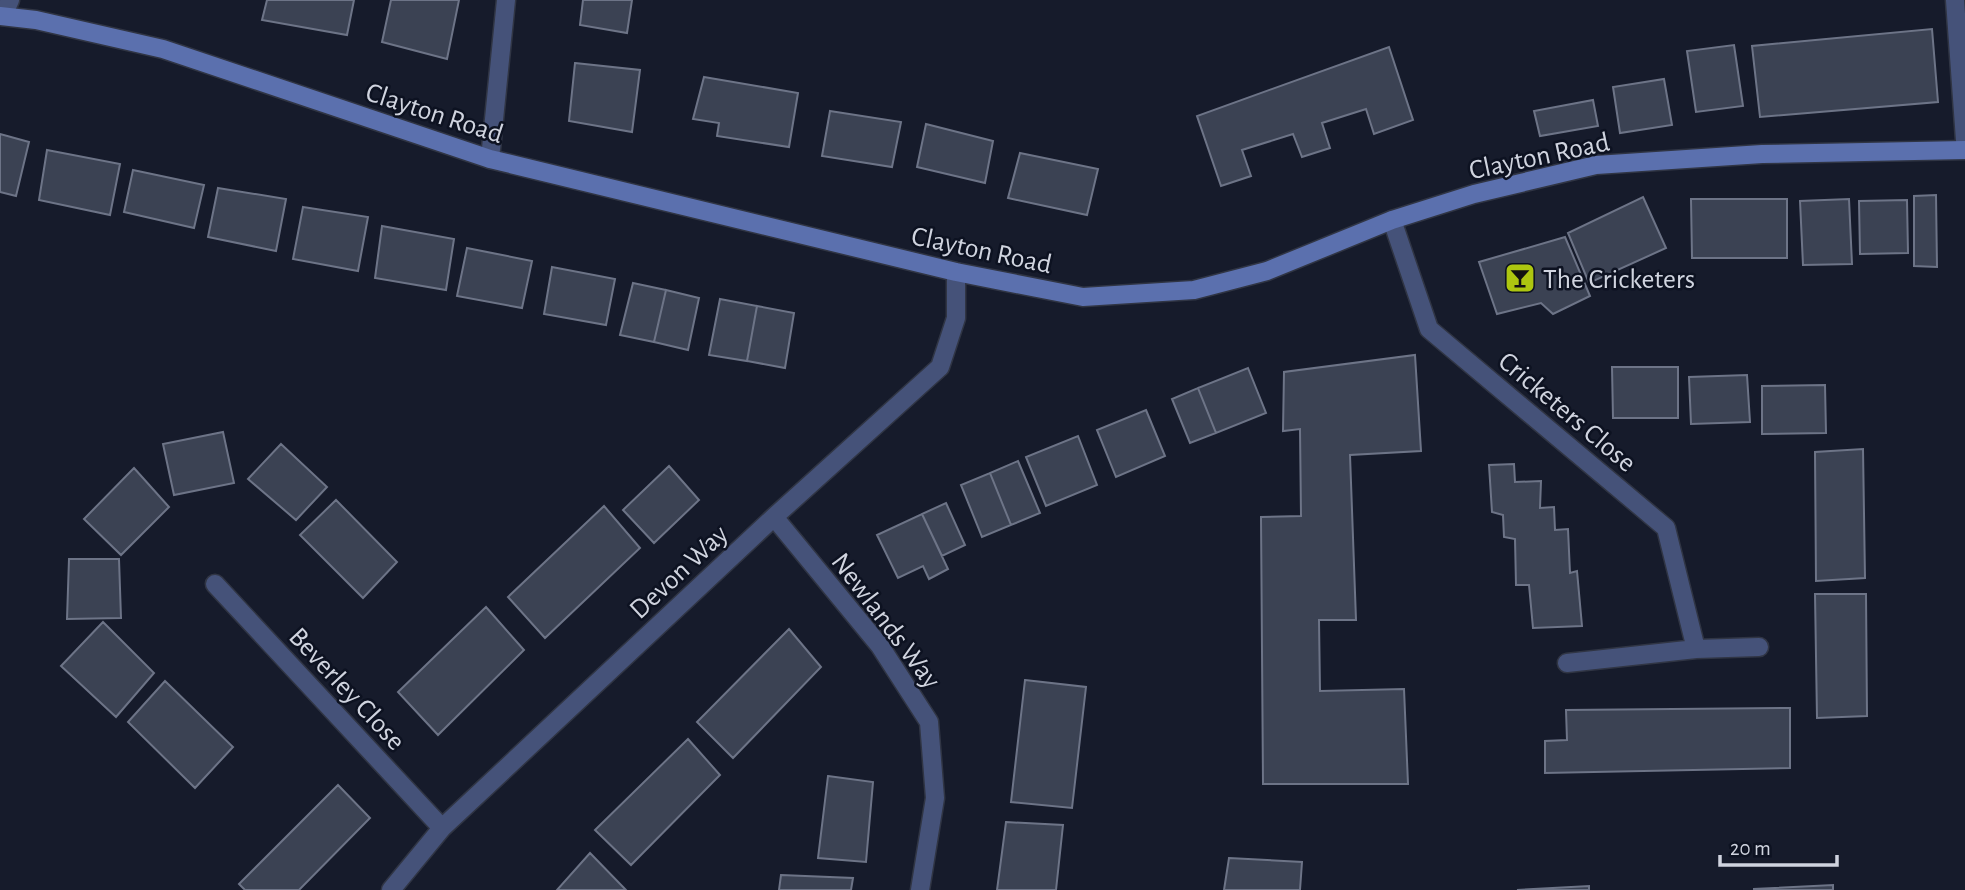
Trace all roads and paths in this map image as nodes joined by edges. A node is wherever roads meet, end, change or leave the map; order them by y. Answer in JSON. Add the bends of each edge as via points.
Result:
{"nodes":[{"id":1,"x":506,"y":0,"type":"edge"},
{"id":2,"x":1955,"y":0,"type":"edge"},
{"id":3,"x":4,"y":11,"type":"edge"},
{"id":4,"x":1965,"y":140,"type":"edge"},
{"id":5,"x":1965,"y":150,"type":"edge"},
{"id":6,"x":490,"y":159,"type":"junction"},
{"id":7,"x":1392,"y":220,"type":"junction"},
{"id":8,"x":956,"y":272,"type":"junction"},
{"id":9,"x":774,"y":517,"type":"junction"},
{"id":10,"x":215,"y":584,"type":"dead end"},
{"id":11,"x":1759,"y":647,"type":"dead end"},
{"id":12,"x":1696,"y":649,"type":"junction"},
{"id":13,"x":1567,"y":663,"type":"dead end"},
{"id":14,"x":442,"y":828,"type":"junction"},
{"id":15,"x":391,"y":890,"type":"edge"},
{"id":16,"x":920,"y":890,"type":"edge"}],
"edges":[{"from":1,"to":6,"type":"street"},
{"from":2,"to":4,"type":"street"},
{"from":3,"to":6,"type":"street","name":"Clayton Road","via":[[163,49]]},
{"from":5,"to":7,"type":"street","name":"Clayton Road","via":[[1762,154],[1596,165],[1474,194]]},
{"from":6,"to":8,"type":"street","name":"Clayton Road"},
{"from":7,"to":8,"type":"street","name":"Clayton Road","via":[[1267,271],[1194,290],[1083,297]]},
{"from":7,"to":12,"type":"street","name":"Cricketers Close","via":[[1429,329],[1666,528]]},
{"from":8,"to":9,"type":"street","name":"Devon Way","via":[[956,318],[940,367]]},
{"from":9,"to":14,"type":"street","name":"Devon Way"},
{"from":9,"to":16,"type":"street","name":"Newlands Way","via":[[880,646],[929,722],[935,798]]},
{"from":10,"to":14,"type":"street","name":"Beverley Close"},
{"from":11,"to":12,"type":"street"},
{"from":12,"to":13,"type":"street"},
{"from":14,"to":15,"type":"street","name":"Devon Way"}]}
